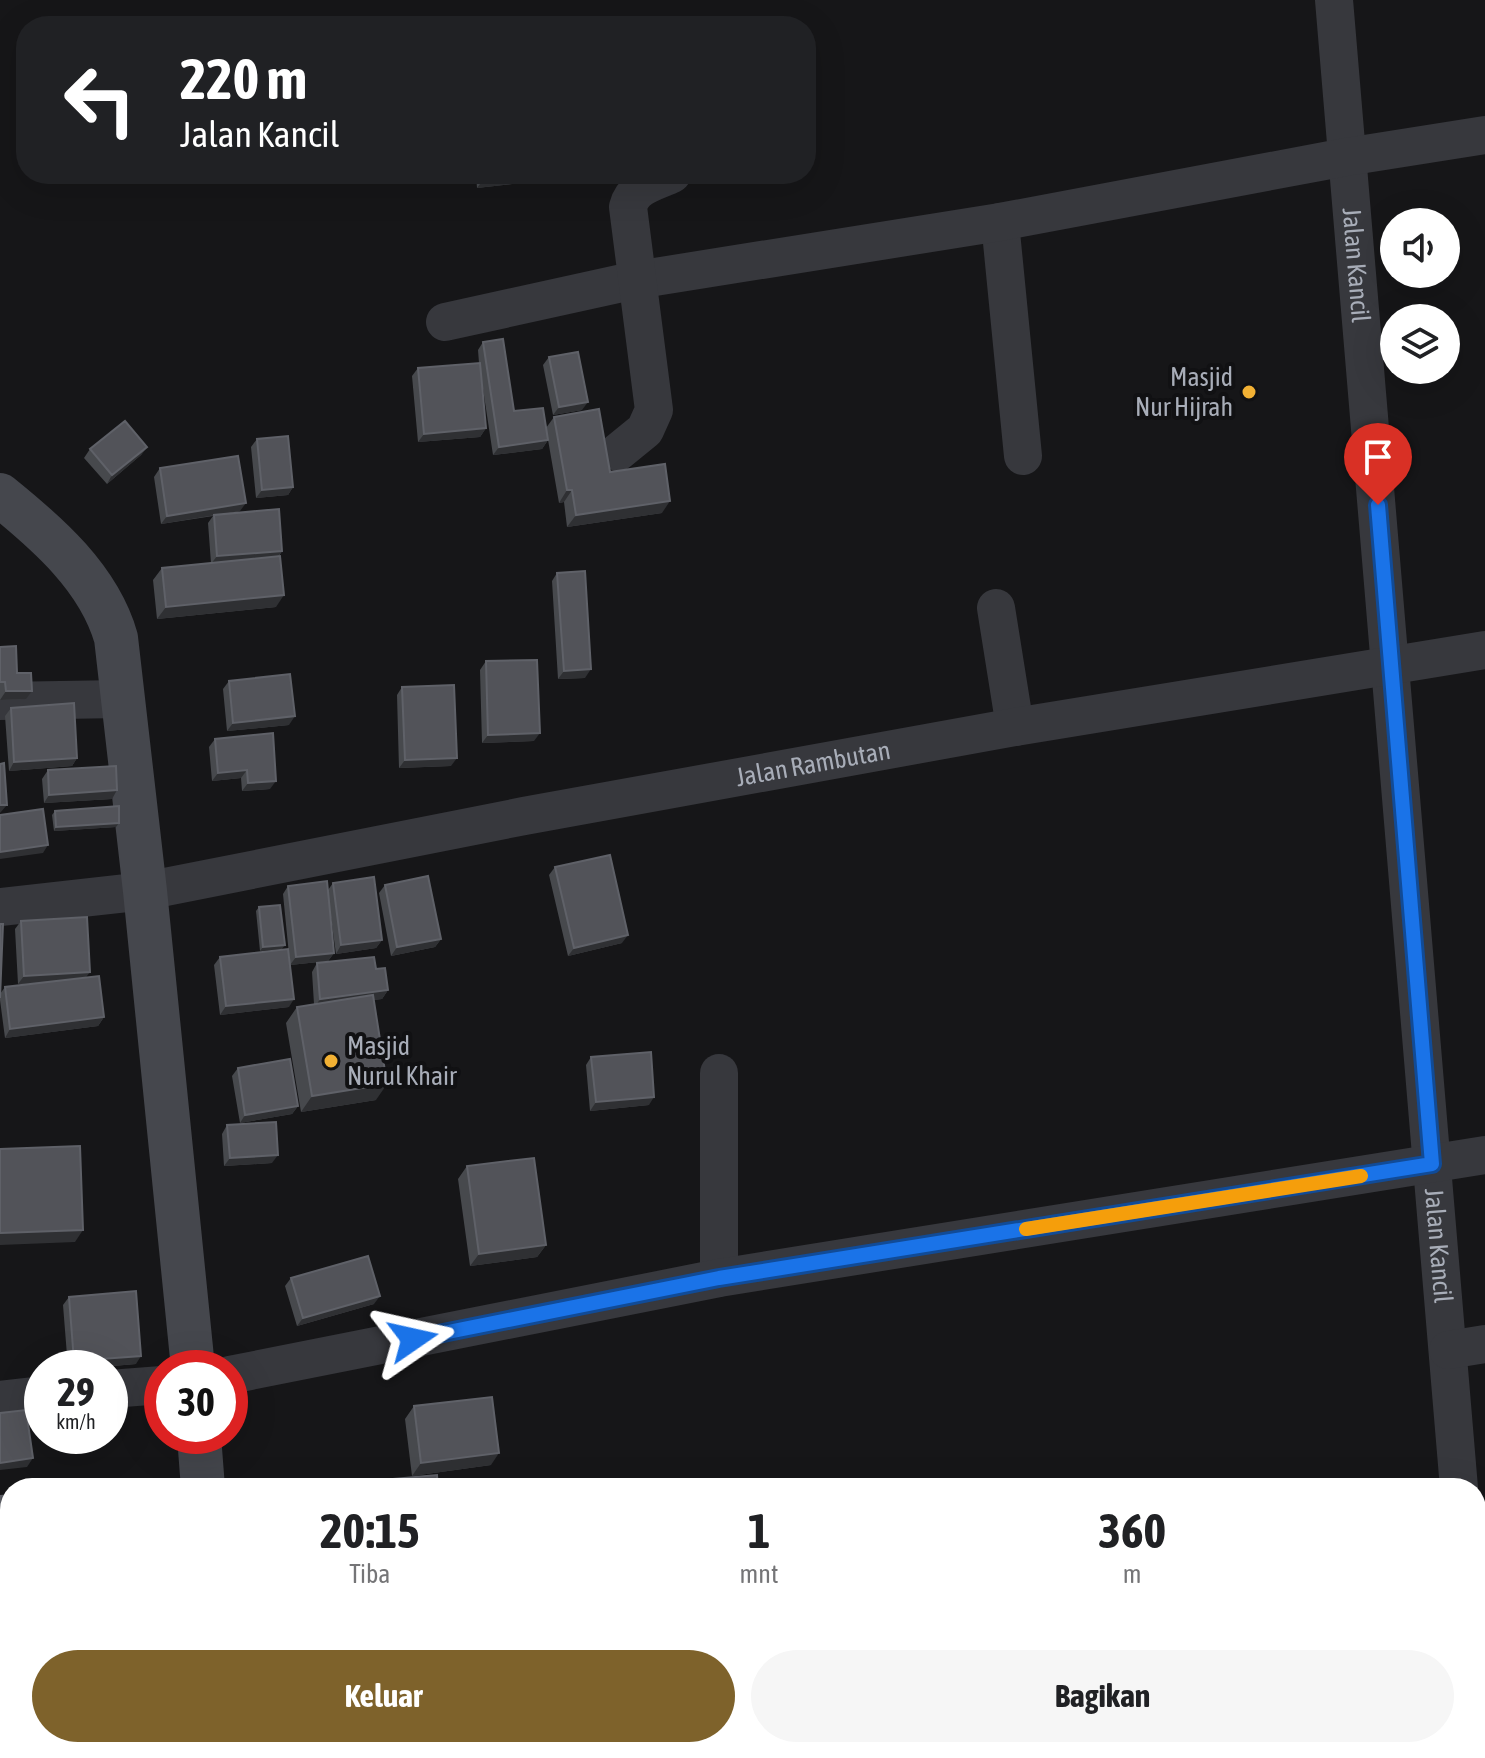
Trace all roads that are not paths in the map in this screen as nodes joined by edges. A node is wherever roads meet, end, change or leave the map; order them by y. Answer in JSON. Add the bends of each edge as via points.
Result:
{"nodes":[{"id":1,"x":1334,"y":0,"type":"edge"},
{"id":2,"x":1485,"y":135,"type":"edge"},
{"id":3,"x":1346,"y":157,"type":"junction"},
{"id":4,"x":653,"y":184,"type":"edge"},
{"id":5,"x":1000,"y":222,"type":"junction"},
{"id":6,"x":636,"y":280,"type":"junction"},
{"id":7,"x":445,"y":322,"type":"dead end"},
{"id":8,"x":618,"y":452,"type":"dead end"},
{"id":9,"x":1023,"y":456,"type":"dead end"},
{"id":10,"x":0,"y":495,"type":"edge"},
{"id":11,"x":996,"y":608,"type":"dead end"},
{"id":12,"x":1485,"y":650,"type":"edge"},
{"id":13,"x":1392,"y":664,"type":"junction"},
{"id":14,"x":121,"y":699,"type":"junction"},
{"id":15,"x":0,"y":701,"type":"edge"},
{"id":16,"x":1015,"y":727,"type":"junction"},
{"id":17,"x":145,"y":891,"type":"junction"},
{"id":18,"x":0,"y":907,"type":"edge"},
{"id":19,"x":719,"y":1073,"type":"dead end"},
{"id":20,"x":1485,"y":1155,"type":"edge"},
{"id":21,"x":1432,"y":1164,"type":"junction"},
{"id":22,"x":719,"y":1278,"type":"junction"},
{"id":23,"x":1485,"y":1344,"type":"edge"},
{"id":24,"x":191,"y":1350,"type":"edge"},
{"id":25,"x":1448,"y":1350,"type":"junction"},
{"id":26,"x":248,"y":1371,"type":"edge"},
{"id":27,"x":24,"y":1397,"type":"edge"},
{"id":28,"x":0,"y":1400,"type":"edge"},
{"id":29,"x":200,"y":1454,"type":"edge"},
{"id":30,"x":202,"y":1478,"type":"edge"},
{"id":31,"x":1458,"y":1478,"type":"edge"}],
"edges":[{"from":1,"to":3,"type":"street","name":"Jalan Kancil"},
{"from":2,"to":3,"type":"street"},
{"from":3,"to":5,"type":"street"},
{"from":3,"to":13,"type":"street","name":"Jalan Kancil"},
{"from":4,"to":6,"type":"street","via":[[631,196],[628,218]]},
{"from":5,"to":6,"type":"street"},
{"from":5,"to":9,"type":"street"},
{"from":6,"to":7,"type":"street"},
{"from":6,"to":8,"type":"street","via":[[654,410],[645,430]]},
{"from":10,"to":14,"type":"street","via":[[49,537],[109,613]]},
{"from":11,"to":16,"type":"street"},
{"from":12,"to":13,"type":"street","name":"Jalan Rambutan"},
{"from":13,"to":16,"type":"street","name":"Jalan Rambutan"},
{"from":13,"to":21,"type":"street","name":"Jalan Kancil"},
{"from":14,"to":15,"type":"street"},
{"from":14,"to":17,"type":"street"},
{"from":16,"to":17,"type":"street","name":"Jalan Rambutan"},
{"from":17,"to":18,"type":"street","name":"Jalan Rambutan"},
{"from":17,"to":24,"type":"street"},
{"from":19,"to":22,"type":"street"},
{"from":20,"to":21,"type":"street"},
{"from":21,"to":22,"type":"street"},
{"from":21,"to":25,"type":"street","name":"Jalan Kancil"},
{"from":22,"to":26,"type":"street"},
{"from":23,"to":25,"type":"street"},
{"from":25,"to":31,"type":"street","name":"Jalan Kancil"},
{"from":27,"to":28,"type":"street"},
{"from":29,"to":30,"type":"street"}]}
